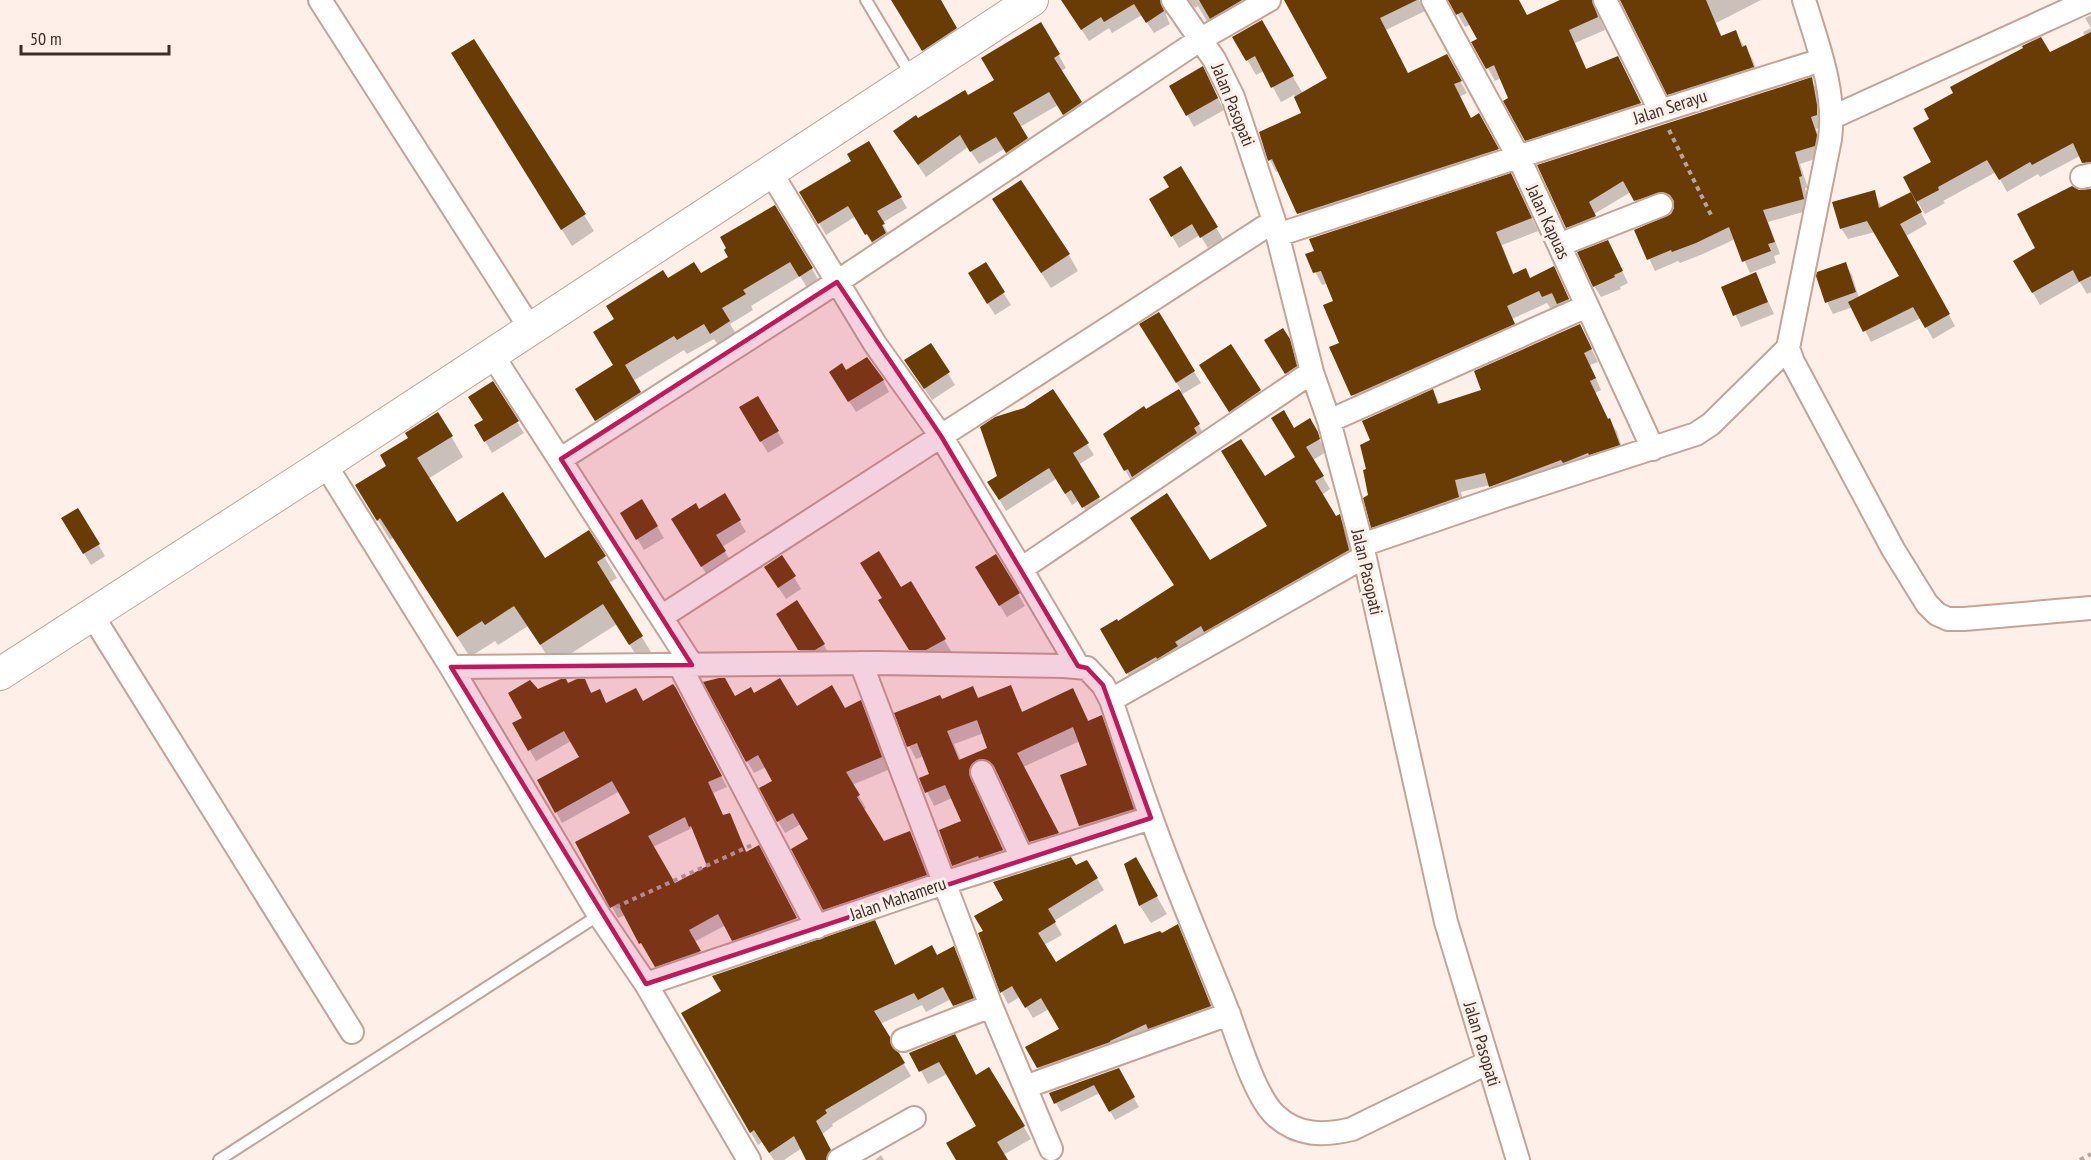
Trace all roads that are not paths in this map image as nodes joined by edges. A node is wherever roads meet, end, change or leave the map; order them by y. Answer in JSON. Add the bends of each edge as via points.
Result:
{"nodes":[{"id":1,"x":320,"y":0,"type":"edge"},
{"id":2,"x":866,"y":0,"type":"edge"},
{"id":3,"x":1032,"y":0,"type":"edge"},
{"id":4,"x":1173,"y":0,"type":"edge"},
{"id":5,"x":1269,"y":0,"type":"edge"},
{"id":6,"x":1434,"y":0,"type":"edge"},
{"id":7,"x":1605,"y":0,"type":"edge"},
{"id":8,"x":1804,"y":0,"type":"edge"},
{"id":9,"x":2090,"y":0,"type":"edge"},
{"id":10,"x":1201,"y":39,"type":"junction"},
{"id":11,"x":1822,"y":60,"type":"junction"},
{"id":12,"x":913,"y":77,"type":"junction"},
{"id":13,"x":1660,"y":110,"type":"junction"},
{"id":14,"x":1833,"y":117,"type":"junction"},
{"id":15,"x":1519,"y":158,"type":"junction"},
{"id":16,"x":770,"y":171,"type":"junction"},
{"id":17,"x":1661,"y":205,"type":"dead end"},
{"id":18,"x":1276,"y":228,"type":"junction"},
{"id":19,"x":1559,"y":245,"type":"junction"},
{"id":20,"x":837,"y":282,"type":"junction"},
{"id":21,"x":1587,"y":306,"type":"junction"},
{"id":22,"x":530,"y":328,"type":"junction"},
{"id":23,"x":1788,"y":348,"type":"junction"},
{"id":24,"x":491,"y":353,"type":"junction"},
{"id":25,"x":1312,"y":372,"type":"junction"},
{"id":26,"x":1329,"y":422,"type":"junction"},
{"id":27,"x":941,"y":436,"type":"junction"},
{"id":28,"x":1653,"y":449,"type":"junction"},
{"id":29,"x":561,"y":459,"type":"junction"},
{"id":30,"x":325,"y":464,"type":"junction"},
{"id":31,"x":1363,"y":551,"type":"junction"},
{"id":32,"x":1021,"y":569,"type":"junction"},
{"id":33,"x":2091,"y":608,"type":"edge"},
{"id":34,"x":92,"y":615,"type":"junction"},
{"id":35,"x":661,"y":617,"type":"junction"},
{"id":36,"x":861,"y":663,"type":"junction"},
{"id":37,"x":686,"y":665,"type":"junction"},
{"id":38,"x":1078,"y":666,"type":"junction"},
{"id":39,"x":452,"y":667,"type":"junction"},
{"id":40,"x":0,"y":674,"type":"edge"},
{"id":41,"x":1111,"y":700,"type":"junction"},
{"id":42,"x":982,"y":772,"type":"dead end"},
{"id":43,"x":1151,"y":818,"type":"junction"},
{"id":44,"x":1022,"y":858,"type":"junction"},
{"id":45,"x":944,"y":883,"type":"junction"},
{"id":46,"x":599,"y":915,"type":"junction"},
{"id":47,"x":817,"y":927,"type":"junction"},
{"id":48,"x":646,"y":984,"type":"junction"},
{"id":49,"x":991,"y":1006,"type":"junction"},
{"id":50,"x":1229,"y":1014,"type":"junction"},
{"id":51,"x":352,"y":1032,"type":"dead end"},
{"id":52,"x":903,"y":1040,"type":"dead end"},
{"id":53,"x":1487,"y":1063,"type":"junction"},
{"id":54,"x":1025,"y":1087,"type":"junction"},
{"id":55,"x":914,"y":1118,"type":"dead end"},
{"id":56,"x":1051,"y":1149,"type":"dead end"},
{"id":57,"x":219,"y":1160,"type":"edge"},
{"id":58,"x":749,"y":1160,"type":"edge"},
{"id":59,"x":839,"y":1160,"type":"edge"},
{"id":60,"x":1518,"y":1160,"type":"edge"}],
"edges":[{"from":1,"to":22,"type":"street"},
{"from":2,"to":12,"type":"lane"},
{"from":3,"to":12,"type":"main road"},
{"from":4,"to":10,"type":"street","name":"Jalan Pasopati"},
{"from":5,"to":10,"type":"street"},
{"from":6,"to":15,"type":"street","name":"Jalan Kapuas"},
{"from":7,"to":13,"type":"street"},
{"from":8,"to":11,"type":"street"},
{"from":9,"to":14,"type":"street"},
{"from":10,"to":18,"type":"street","name":"Jalan Pasopati","via":[[1233,97]]},
{"from":10,"to":20,"type":"street"},
{"from":11,"to":13,"type":"street","name":"Jalan Serayu"},
{"from":11,"to":14,"type":"street"},
{"from":12,"to":16,"type":"main road"},
{"from":13,"to":15,"type":"street","name":"Jalan Serayu"},
{"from":14,"to":23,"type":"street"},
{"from":15,"to":18,"type":"street","name":"Jalan Serayu"},
{"from":15,"to":19,"type":"street","name":"Jalan Kapuas"},
{"from":16,"to":20,"type":"street"},
{"from":16,"to":22,"type":"main road"},
{"from":17,"to":19,"type":"street"},
{"from":18,"to":25,"type":"street","name":"Jalan Pasopati"},
{"from":18,"to":27,"type":"street","name":"Jalan Serayu"},
{"from":19,"to":21,"type":"street","name":"Jalan Kapuas"},
{"from":20,"to":27,"type":"street","via":[[875,344]]},
{"from":20,"to":29,"type":"street"},
{"from":21,"to":26,"type":"street"},
{"from":21,"to":28,"type":"street","name":"Jalan Kapuas"},
{"from":22,"to":24,"type":"main road"},
{"from":23,"to":28,"type":"street","via":[[1711,424],[1696,434]]},
{"from":23,"to":33,"type":"street","via":[[1893,549],[1937,614],[1964,620]]},
{"from":24,"to":29,"type":"street"},
{"from":24,"to":30,"type":"main road"},
{"from":25,"to":26,"type":"street","name":"Jalan Pasopati"},
{"from":25,"to":32,"type":"street"},
{"from":26,"to":31,"type":"street","name":"Jalan Pasopati"},
{"from":27,"to":32,"type":"street"},
{"from":27,"to":35,"type":"street","name":"Jalan Serayu"},
{"from":28,"to":31,"type":"street","via":[[1499,498]]},
{"from":29,"to":35,"type":"street"},
{"from":30,"to":34,"type":"main road"},
{"from":30,"to":39,"type":"street"},
{"from":31,"to":41,"type":"street"},
{"from":31,"to":53,"type":"street","name":"Jalan Pasopati","via":[[1446,922]]},
{"from":32,"to":38,"type":"street"},
{"from":34,"to":40,"type":"main road"},
{"from":34,"to":51,"type":"street"},
{"from":35,"to":37,"type":"street"},
{"from":36,"to":37,"type":"street"},
{"from":36,"to":38,"type":"street"},
{"from":36,"to":45,"type":"street"},
{"from":37,"to":39,"type":"street"},
{"from":37,"to":47,"type":"street"},
{"from":38,"to":41,"type":"street","via":[[1094,675]]},
{"from":39,"to":46,"type":"street"},
{"from":41,"to":43,"type":"street"},
{"from":42,"to":44,"type":"street"},
{"from":43,"to":44,"type":"street","name":"Jalan Mahameru"},
{"from":43,"to":50,"type":"street"},
{"from":44,"to":45,"type":"street","name":"Jalan Mahameru"},
{"from":45,"to":47,"type":"street","name":"Jalan Mahameru"},
{"from":45,"to":49,"type":"street"},
{"from":46,"to":48,"type":"street"},
{"from":46,"to":57,"type":"lane"},
{"from":47,"to":48,"type":"street","name":"Jalan Mahameru"},
{"from":48,"to":58,"type":"street"},
{"from":49,"to":52,"type":"street"},
{"from":49,"to":54,"type":"street"},
{"from":50,"to":53,"type":"street","via":[[1259,1091],[1274,1114],[1294,1128],[1312,1134],[1352,1129]]},
{"from":50,"to":54,"type":"street"},
{"from":53,"to":60,"type":"street","name":"Jalan Pasopati"},
{"from":54,"to":56,"type":"street"},
{"from":55,"to":59,"type":"street"}]}
